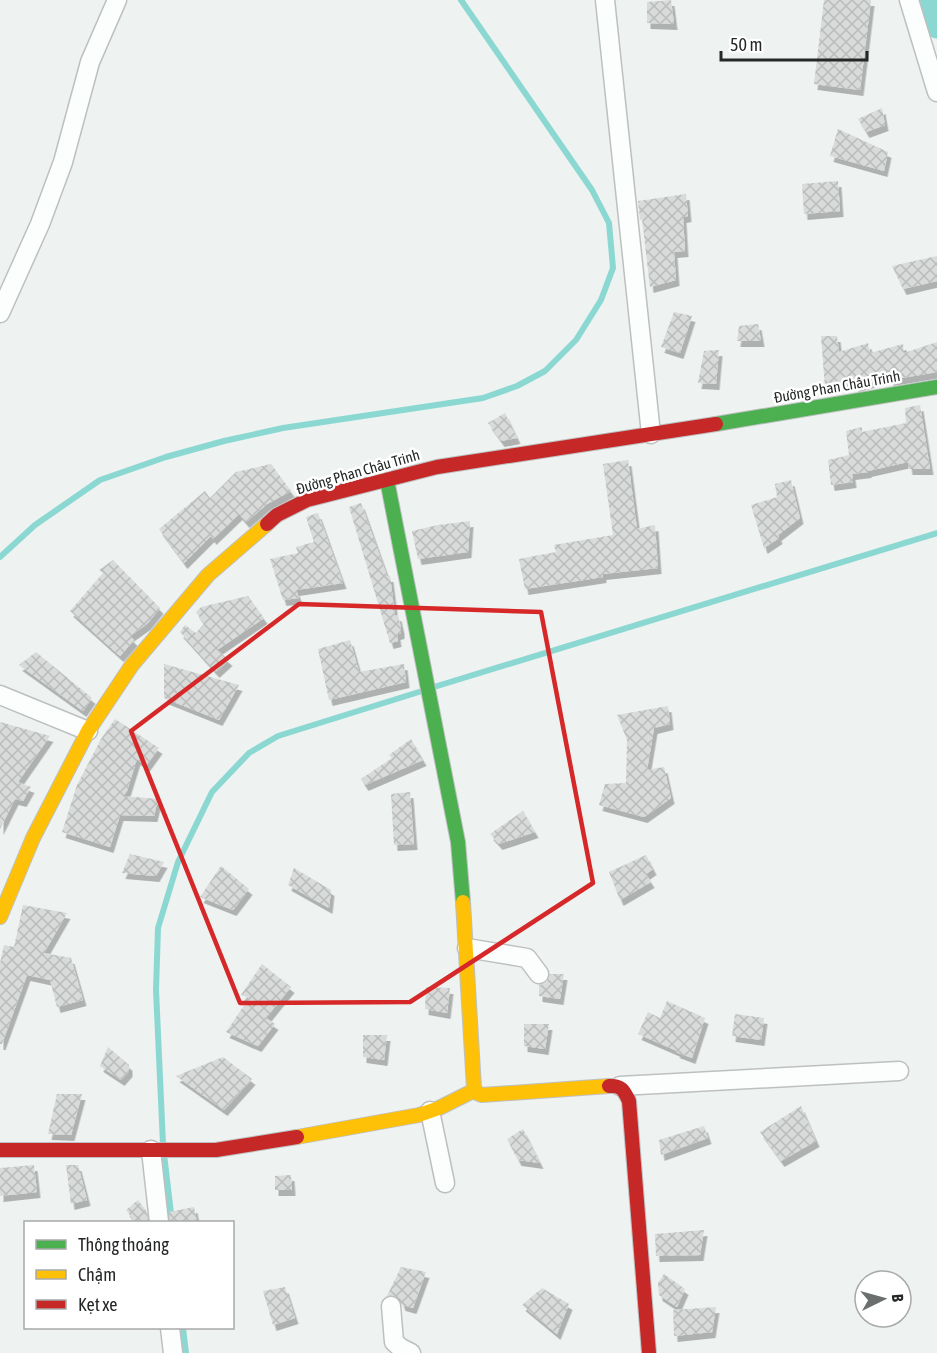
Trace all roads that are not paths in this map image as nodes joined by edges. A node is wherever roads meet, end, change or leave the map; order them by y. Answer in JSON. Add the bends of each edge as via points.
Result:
{"nodes":[{"id":1,"x":117,"y":0,"type":"edge"},
{"id":2,"x":605,"y":0,"type":"edge"},
{"id":3,"x":909,"y":0,"type":"edge"},
{"id":4,"x":937,"y":92,"type":"edge"},
{"id":5,"x":0,"y":313,"type":"edge"},
{"id":6,"x":937,"y":387,"type":"edge"},
{"id":7,"x":651,"y":434,"type":"junction"},
{"id":8,"x":387,"y":480,"type":"junction"},
{"id":9,"x":0,"y":695,"type":"edge"},
{"id":10,"x":88,"y":731,"type":"junction"},
{"id":11,"x":0,"y":917,"type":"edge"},
{"id":12,"x":467,"y":948,"type":"junction"},
{"id":13,"x":539,"y":974,"type":"dead end"},
{"id":14,"x":898,"y":1071,"type":"dead end"},
{"id":15,"x":620,"y":1086,"type":"junction"},
{"id":16,"x":475,"y":1090,"type":"junction"},
{"id":17,"x":430,"y":1111,"type":"junction"},
{"id":18,"x":0,"y":1150,"type":"edge"},
{"id":19,"x":153,"y":1150,"type":"junction"},
{"id":20,"x":445,"y":1183,"type":"dead end"},
{"id":21,"x":159,"y":1221,"type":"edge"},
{"id":22,"x":391,"y":1306,"type":"dead end"},
{"id":23,"x":170,"y":1329,"type":"edge"},
{"id":24,"x":172,"y":1353,"type":"edge"},
{"id":25,"x":411,"y":1353,"type":"edge"},
{"id":26,"x":649,"y":1353,"type":"edge"}],
"edges":[{"from":1,"to":5,"type":"street","via":[[90,62],[63,162],[40,224]]},
{"from":2,"to":7,"type":"street"},
{"from":3,"to":4,"type":"street"},
{"from":6,"to":7,"type":"street","name":"Đường Phan Châu Trinh"},
{"from":7,"to":8,"type":"street","name":"Đường Phan Châu Trinh","via":[[437,467]]},
{"from":8,"to":10,"type":"street","name":"Đường Phan Châu Trinh","via":[[307,500],[277,515],[208,575],[132,665]]},
{"from":8,"to":12,"type":"street","via":[[458,842]]},
{"from":9,"to":10,"type":"street"},
{"from":10,"to":11,"type":"street","name":"Đường Phan Châu Trinh","via":[[33,838]]},
{"from":12,"to":13,"type":"street","via":[[527,958]]},
{"from":12,"to":16,"type":"street"},
{"from":14,"to":15,"type":"street"},
{"from":15,"to":16,"type":"street","via":[[482,1095]]},
{"from":15,"to":26,"type":"street","via":[[629,1101]]},
{"from":16,"to":17,"type":"street"},
{"from":17,"to":19,"type":"street","via":[[216,1150]]},
{"from":17,"to":20,"type":"street"},
{"from":18,"to":19,"type":"street"},
{"from":19,"to":21,"type":"street"},
{"from":22,"to":25,"type":"street","via":[[394,1342]]},
{"from":23,"to":24,"type":"street"}]}
